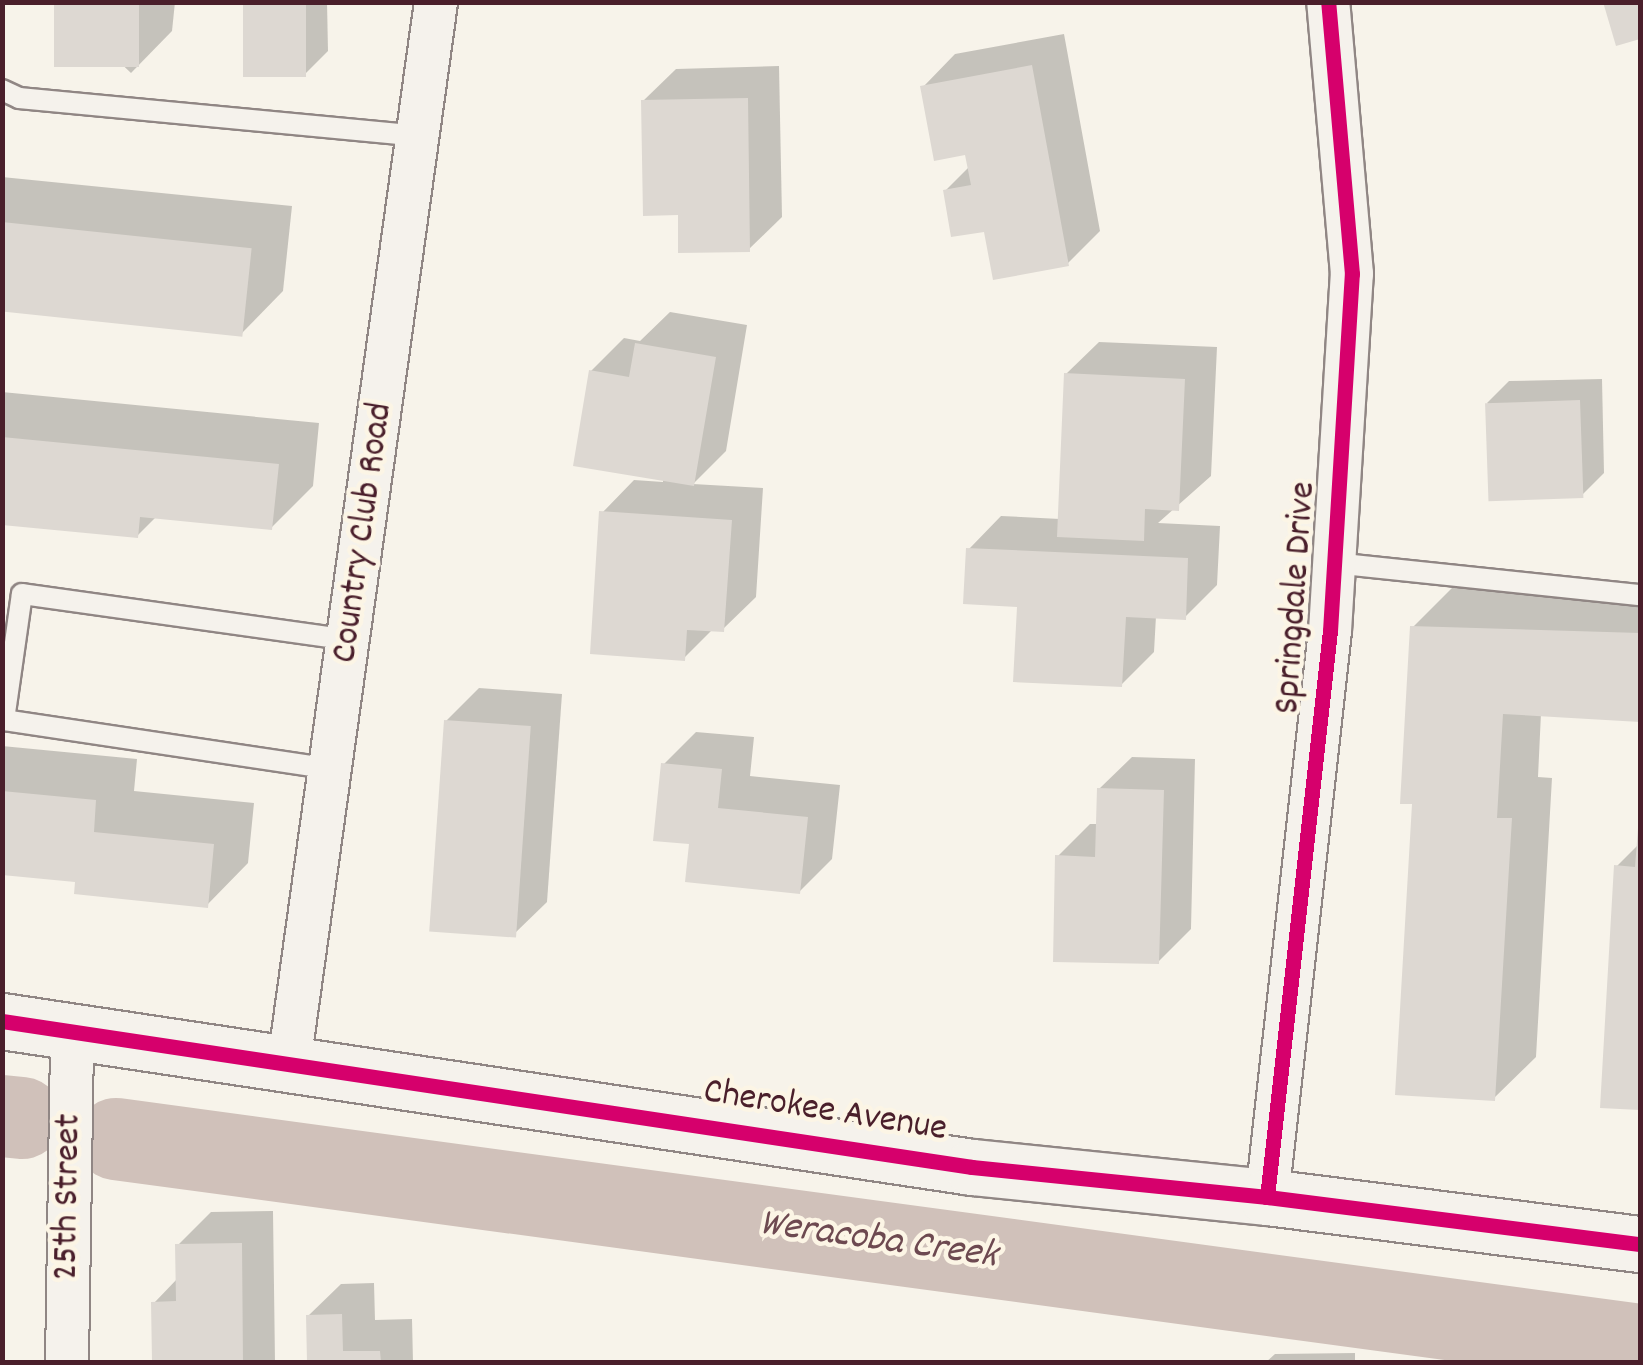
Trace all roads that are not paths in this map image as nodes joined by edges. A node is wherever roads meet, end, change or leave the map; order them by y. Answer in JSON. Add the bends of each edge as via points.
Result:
{"nodes":[{"id":1,"x":436,"y":2,"type":"edge"},
{"id":2,"x":1328,"y":2,"type":"edge"},
{"id":3,"x":2,"y":90,"type":"edge"},
{"id":4,"x":420,"y":136,"type":"junction"},
{"id":5,"x":1334,"y":563,"type":"junction"},
{"id":6,"x":1640,"y":595,"type":"edge"},
{"id":7,"x":350,"y":640,"type":"junction"},
{"id":8,"x":330,"y":769,"type":"junction"},
{"id":9,"x":2,"y":1021,"type":"edge"},
{"id":10,"x":72,"y":1031,"type":"junction"},
{"id":11,"x":288,"y":1063,"type":"junction"},
{"id":12,"x":1266,"y":1197,"type":"junction"},
{"id":13,"x":1640,"y":1244,"type":"edge"},
{"id":14,"x":67,"y":1362,"type":"edge"}],
"edges":[{"from":1,"to":4,"type":"street","name":"Country Club Road"},
{"from":2,"to":5,"type":"street","name":"Springdale Drive","via":[[1352,274]]},
{"from":3,"to":4,"type":"lane","via":[[19,98]]},
{"from":4,"to":7,"type":"street","name":"Country Club Road"},
{"from":5,"to":6,"type":"lane"},
{"from":5,"to":12,"type":"street","name":"Springdale Drive"},
{"from":7,"to":8,"type":"street","name":"Country Club Road"},
{"from":7,"to":8,"type":"lane","via":[[22,594],[4,720]]},
{"from":8,"to":11,"type":"street","name":"Country Club Road"},
{"from":9,"to":10,"type":"street","name":"Cherokee Avenue"},
{"from":10,"to":11,"type":"street","name":"Cherokee Avenue"},
{"from":10,"to":14,"type":"street","name":"25th Street"},
{"from":11,"to":12,"type":"street","name":"Cherokee Avenue","via":[[972,1168]]},
{"from":12,"to":13,"type":"street","name":"Cherokee Avenue"}]}
